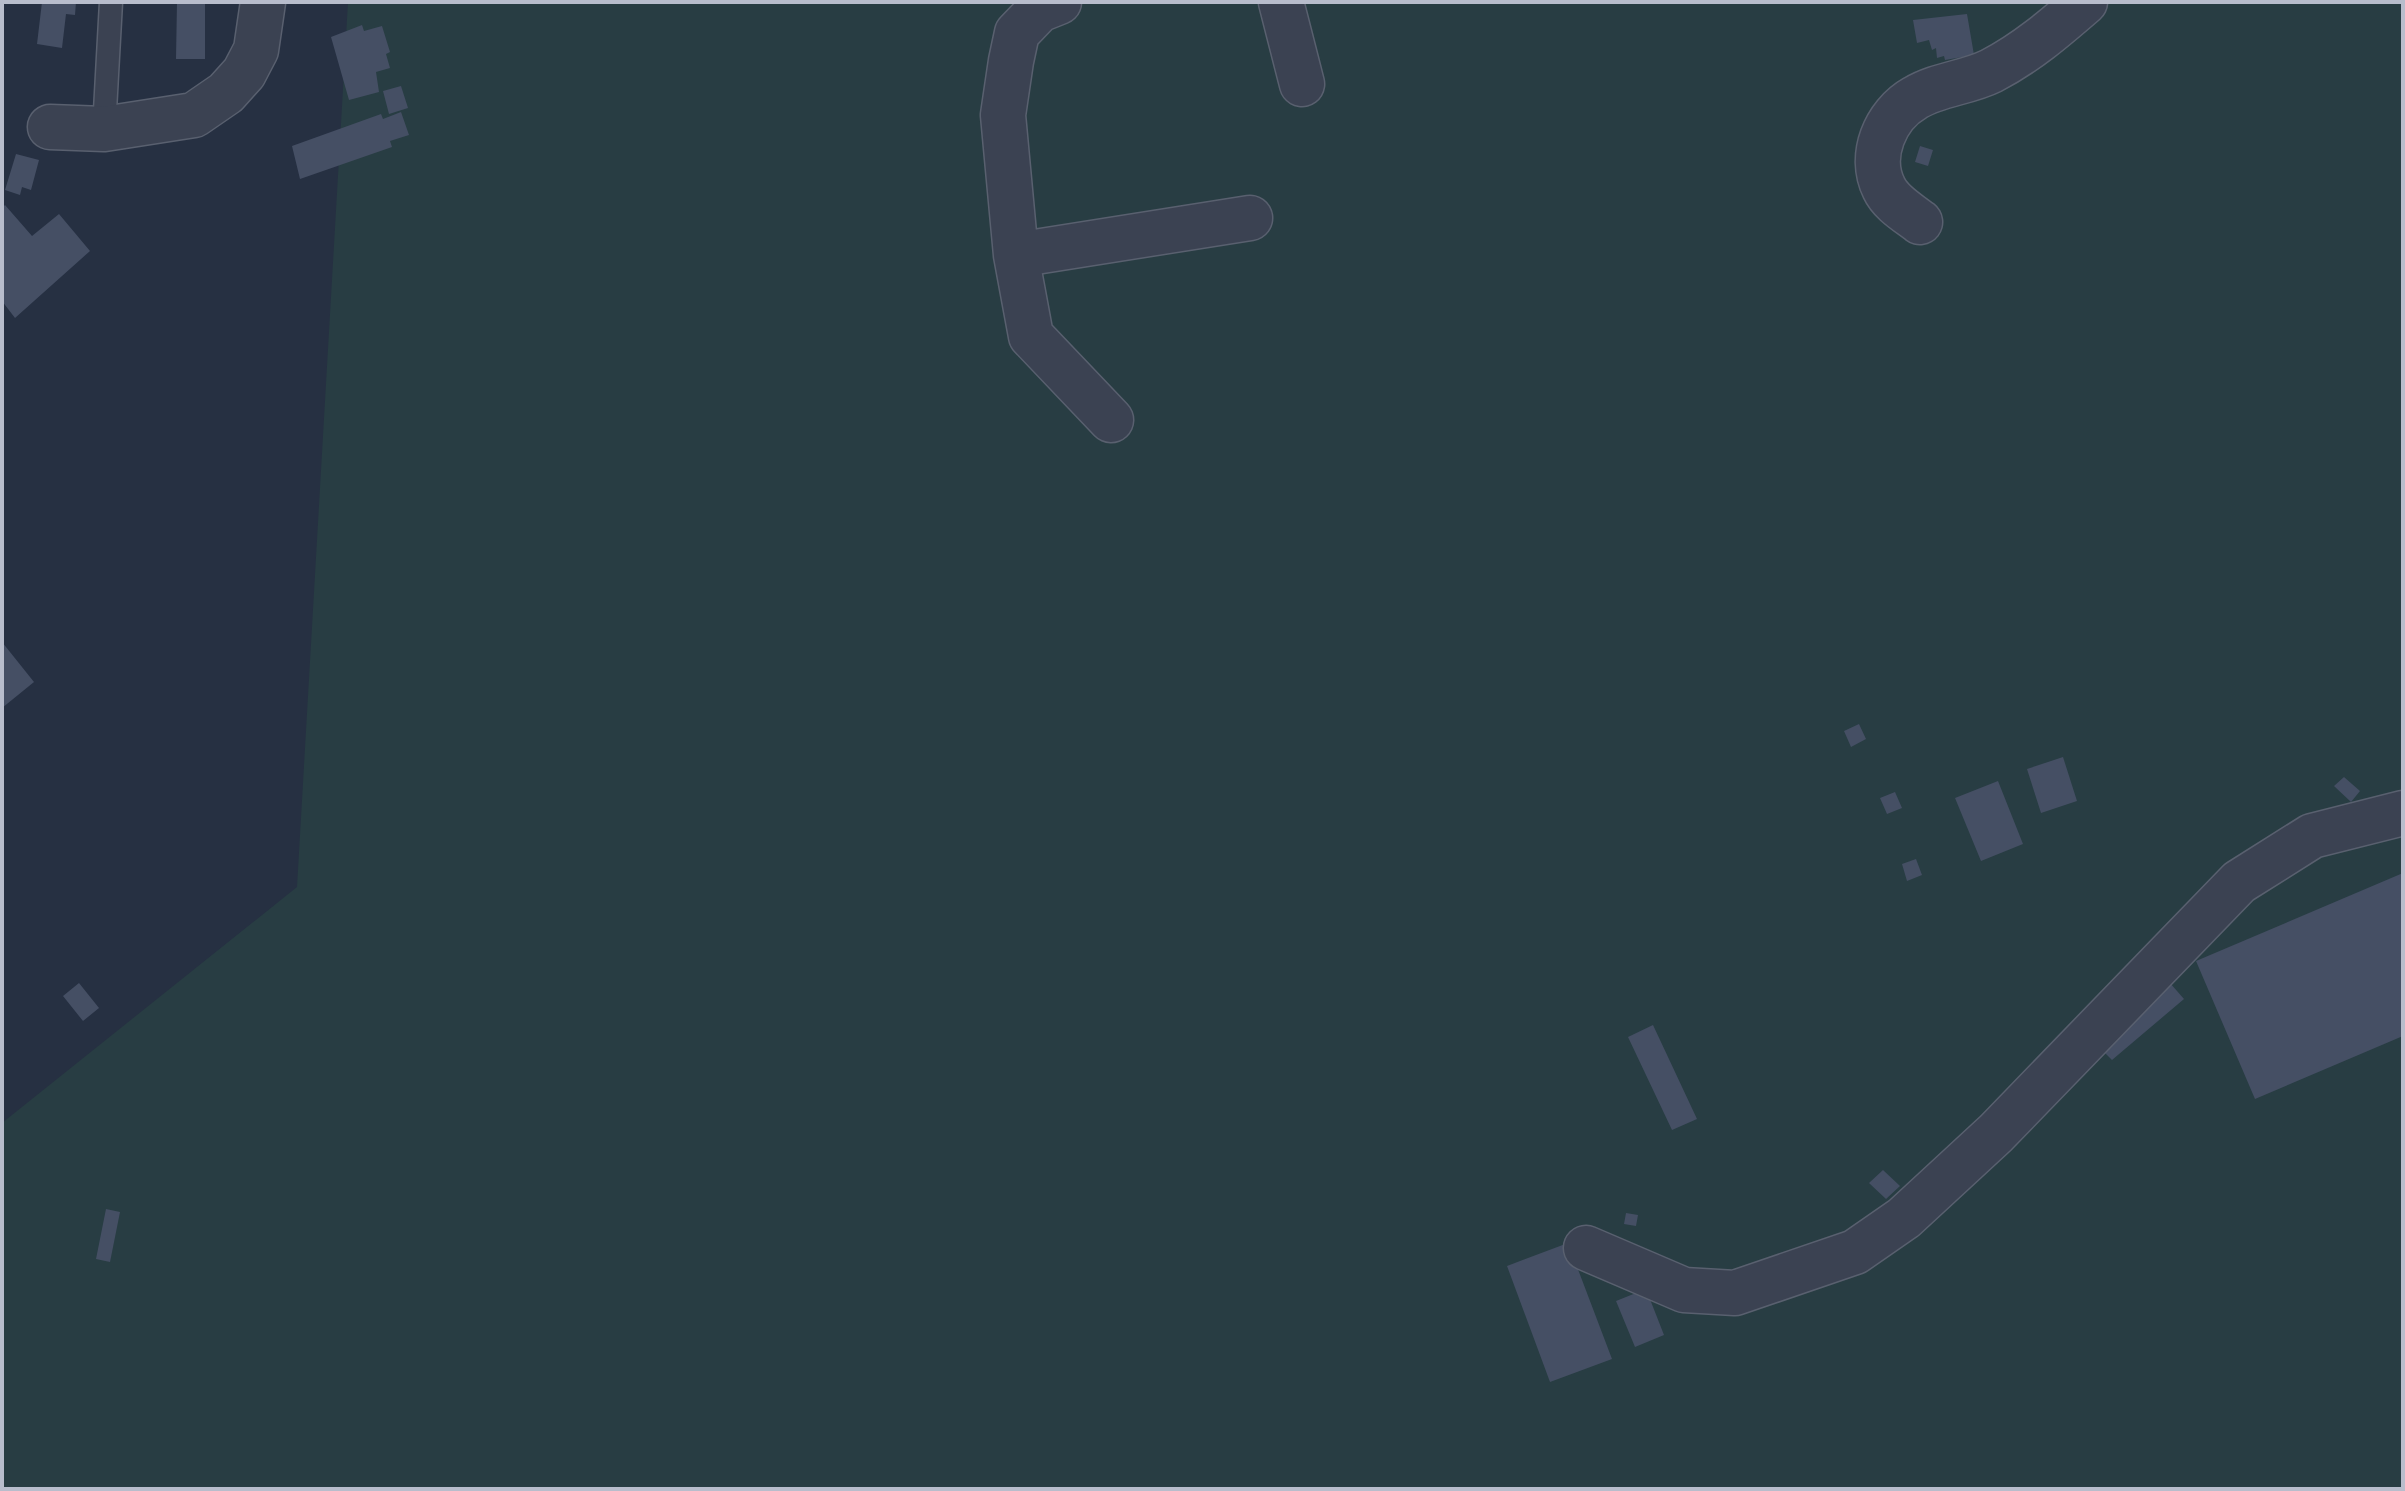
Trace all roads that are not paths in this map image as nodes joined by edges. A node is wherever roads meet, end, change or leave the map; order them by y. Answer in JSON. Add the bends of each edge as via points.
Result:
{"nodes":[{"id":1,"x":111,"y":2,"type":"edge"},
{"id":2,"x":263,"y":2,"type":"edge"},
{"id":3,"x":1059,"y":2,"type":"edge"},
{"id":4,"x":1281,"y":2,"type":"edge"},
{"id":5,"x":2085,"y":2,"type":"edge"},
{"id":6,"x":1302,"y":84,"type":"dead end"},
{"id":7,"x":50,"y":127,"type":"dead end"},
{"id":8,"x":104,"y":129,"type":"junction"},
{"id":9,"x":1250,"y":218,"type":"dead end"},
{"id":10,"x":1920,"y":222,"type":"dead end"},
{"id":11,"x":1016,"y":255,"type":"junction"},
{"id":12,"x":1111,"y":420,"type":"dead end"},
{"id":13,"x":2403,"y":813,"type":"edge"},
{"id":14,"x":1586,"y":1248,"type":"dead end"}],
"edges":[{"from":1,"to":8,"type":"lane"},
{"from":2,"to":8,"type":"street","via":[[256,50],[226,93],[194,115]]},
{"from":3,"to":11,"type":"street","via":[[1039,10],[1017,33],[1011,61],[1003,115]]},
{"from":4,"to":6,"type":"street"},
{"from":5,"to":10,"type":"street","via":[[2027,50],[1988,73],[1914,98],[1892,119],[1878,144],[1884,188]]},
{"from":7,"to":8,"type":"street"},
{"from":9,"to":11,"type":"street"},
{"from":11,"to":12,"type":"street","via":[[1031,336]]},
{"from":13,"to":14,"type":"street","via":[[2312,836],[2239,882],[1996,1133],[1904,1218],[1855,1252],[1735,1293],[1684,1290]]}]}
